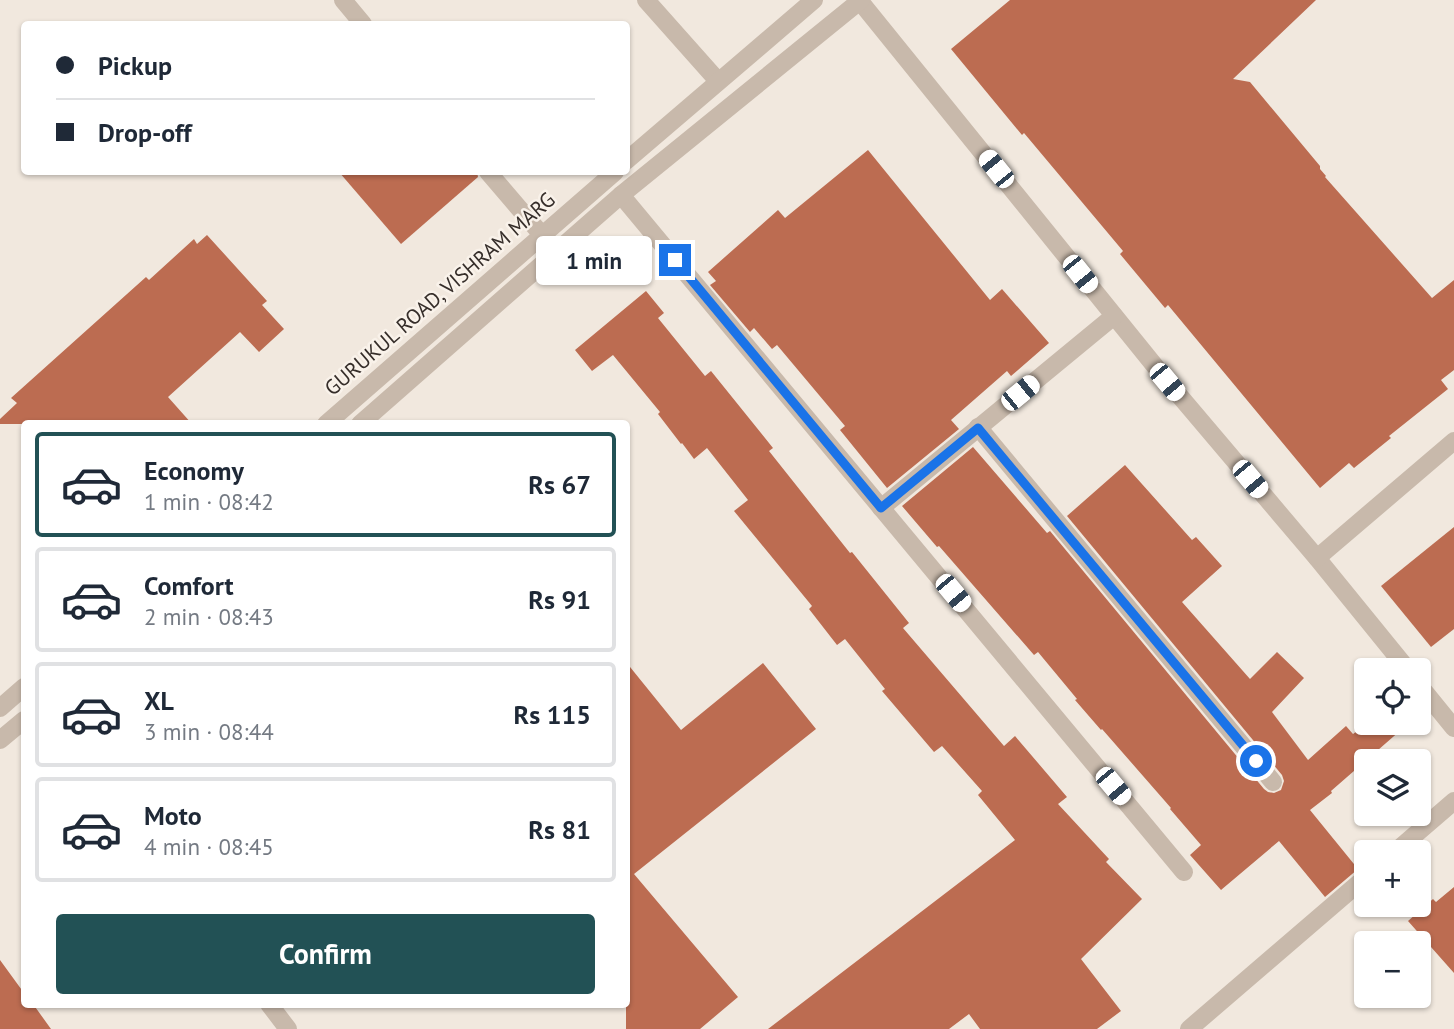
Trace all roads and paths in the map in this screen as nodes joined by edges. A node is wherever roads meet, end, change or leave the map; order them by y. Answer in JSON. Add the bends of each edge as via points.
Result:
{"nodes":[{"id":1,"x":342,"y":0,"type":"edge"},
{"id":2,"x":646,"y":0,"type":"edge"},
{"id":3,"x":814,"y":0,"type":"edge"},
{"id":4,"x":860,"y":0,"type":"edge"},
{"id":5,"x":360,"y":21,"type":"edge"},
{"id":6,"x":718,"y":81,"type":"junction"},
{"id":7,"x":630,"y":158,"type":"edge"},
{"id":8,"x":491,"y":175,"type":"edge"},
{"id":9,"x":612,"y":175,"type":"edge"},
{"id":10,"x":621,"y":195,"type":"junction"},
{"id":11,"x":542,"y":235,"type":"junction"},
{"id":12,"x":1114,"y":316,"type":"junction"},
{"id":13,"x":331,"y":420,"type":"edge"},
{"id":14,"x":365,"y":420,"type":"edge"},
{"id":15,"x":978,"y":428,"type":"junction"},
{"id":16,"x":1454,"y":441,"type":"edge"},
{"id":17,"x":881,"y":508,"type":"junction"},
{"id":18,"x":1317,"y":558,"type":"junction"},
{"id":19,"x":1398,"y":658,"type":"edge"},
{"id":20,"x":21,"y":690,"type":"edge"},
{"id":21,"x":1431,"y":700,"type":"edge"},
{"id":22,"x":0,"y":708,"type":"edge"},
{"id":23,"x":21,"y":722,"type":"edge"},
{"id":24,"x":1454,"y":728,"type":"edge"},
{"id":25,"x":0,"y":740,"type":"edge"},
{"id":26,"x":1273,"y":782,"type":"dead end"},
{"id":27,"x":1454,"y":801,"type":"edge"},
{"id":28,"x":1409,"y":840,"type":"edge"},
{"id":29,"x":1184,"y":872,"type":"dead end"},
{"id":30,"x":1354,"y":887,"type":"edge"},
{"id":31,"x":272,"y":1008,"type":"edge"},
{"id":32,"x":288,"y":1029,"type":"edge"},
{"id":33,"x":1189,"y":1029,"type":"edge"}],
"edges":[{"from":1,"to":5,"type":"street"},
{"from":2,"to":6,"type":"street"},
{"from":3,"to":6,"type":"street"},
{"from":4,"to":10,"type":"street"},
{"from":4,"to":12,"type":"street"},
{"from":6,"to":7,"type":"street"},
{"from":8,"to":11,"type":"street"},
{"from":9,"to":11,"type":"street","name":"GURUKUL ROAD, VISHRAM MARG"},
{"from":10,"to":14,"type":"street"},
{"from":10,"to":17,"type":"street"},
{"from":11,"to":13,"type":"street","name":"GURUKUL ROAD, VISHRAM MARG"},
{"from":12,"to":15,"type":"street"},
{"from":12,"to":18,"type":"street"},
{"from":15,"to":17,"type":"street"},
{"from":15,"to":26,"type":"street"},
{"from":16,"to":18,"type":"street"},
{"from":17,"to":29,"type":"street"},
{"from":18,"to":19,"type":"street"},
{"from":20,"to":22,"type":"street"},
{"from":21,"to":24,"type":"street"},
{"from":23,"to":25,"type":"street"},
{"from":27,"to":28,"type":"street"},
{"from":30,"to":33,"type":"street"},
{"from":31,"to":32,"type":"street"}]}
